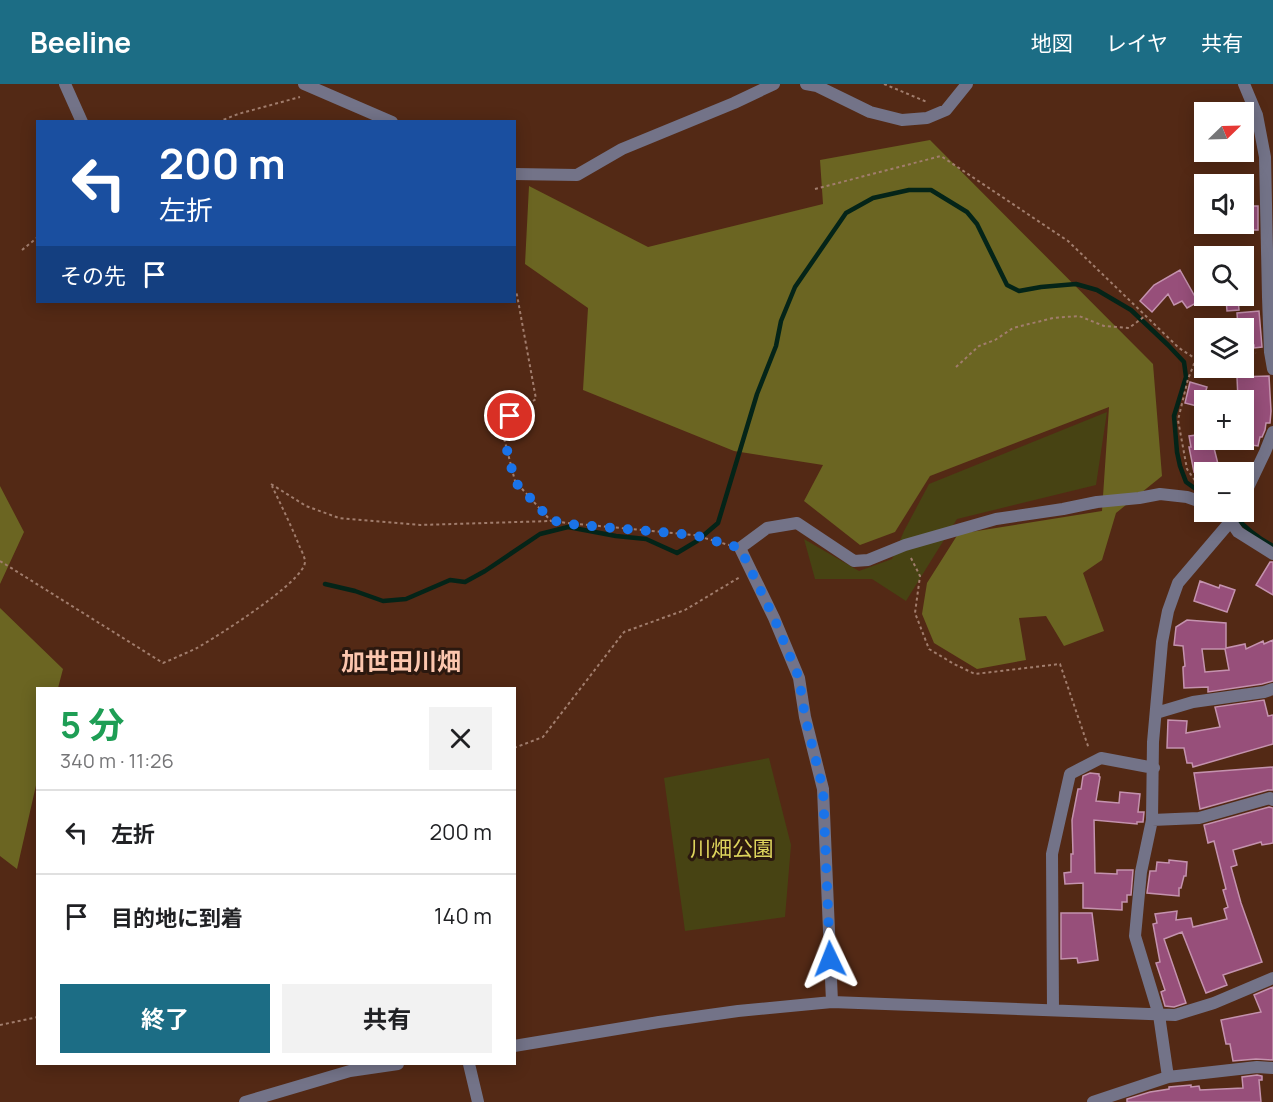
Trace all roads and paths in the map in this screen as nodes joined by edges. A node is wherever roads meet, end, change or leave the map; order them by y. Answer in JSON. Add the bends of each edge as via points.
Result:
{"nodes":[{"id":1,"x":64,"y":84,"type":"edge"},
{"id":2,"x":304,"y":84,"type":"edge"},
{"id":3,"x":774,"y":84,"type":"edge"},
{"id":4,"x":806,"y":84,"type":"edge"},
{"id":5,"x":885,"y":84,"type":"edge"},
{"id":6,"x":968,"y":84,"type":"edge"},
{"id":7,"x":1244,"y":84,"type":"edge"},
{"id":8,"x":320,"y":92,"type":"junction"},
{"id":9,"x":926,"y":102,"type":"dead end"},
{"id":10,"x":81,"y":120,"type":"edge"},
{"id":11,"x":223,"y":120,"type":"edge"},
{"id":12,"x":387,"y":120,"type":"edge"},
{"id":13,"x":516,"y":174,"type":"edge"},
{"id":14,"x":815,"y":189,"type":"dead end"},
{"id":15,"x":36,"y":239,"type":"edge"},
{"id":16,"x":22,"y":250,"type":"dead end"},
{"id":17,"x":516,"y":293,"type":"edge"},
{"id":18,"x":1270,"y":297,"type":"edge"},
{"id":19,"x":1145,"y":316,"type":"junction"},
{"id":20,"x":1194,"y":358,"type":"edge"},
{"id":21,"x":1194,"y":364,"type":"edge"},
{"id":22,"x":956,"y":367,"type":"dead end"},
{"id":23,"x":1273,"y":369,"type":"edge"},
{"id":24,"x":1273,"y":432,"type":"edge"},
{"id":25,"x":1254,"y":476,"type":"edge"},
{"id":26,"x":1194,"y":479,"type":"edge"},
{"id":27,"x":1194,"y":499,"type":"edge"},
{"id":28,"x":551,"y":520,"type":"junction"},
{"id":29,"x":1225,"y":522,"type":"edge"},
{"id":30,"x":1234,"y":522,"type":"edge"},
{"id":31,"x":905,"y":544,"type":"junction"},
{"id":32,"x":740,"y":548,"type":"junction"},
{"id":33,"x":1273,"y":554,"type":"edge"},
{"id":34,"x":0,"y":561,"type":"edge"},
{"id":35,"x":751,"y":571,"type":"junction"},
{"id":36,"x":1273,"y":689,"type":"edge"},
{"id":37,"x":1155,"y":713,"type":"junction"},
{"id":38,"x":516,"y":747,"type":"edge"},
{"id":39,"x":1094,"y":762,"type":"junction"},
{"id":40,"x":1154,"y":768,"type":"junction"},
{"id":41,"x":1273,"y":800,"type":"edge"},
{"id":42,"x":1152,"y":820,"type":"junction"},
{"id":43,"x":1273,"y":978,"type":"edge"},
{"id":44,"x":832,"y":1002,"type":"junction"},
{"id":45,"x":1053,"y":1010,"type":"junction"},
{"id":46,"x":1159,"y":1015,"type":"junction"},
{"id":47,"x":36,"y":1017,"type":"edge"},
{"id":48,"x":0,"y":1025,"type":"edge"},
{"id":49,"x":516,"y":1046,"type":"edge"},
{"id":50,"x":391,"y":1065,"type":"edge"},
{"id":51,"x":469,"y":1065,"type":"edge"},
{"id":52,"x":1273,"y":1068,"type":"edge"},
{"id":53,"x":1168,"y":1077,"type":"junction"},
{"id":54,"x":245,"y":1102,"type":"edge"},
{"id":55,"x":478,"y":1102,"type":"edge"},
{"id":56,"x":1093,"y":1102,"type":"edge"}],
"edges":[{"from":1,"to":10,"type":"street"},
{"from":2,"to":8,"type":"street"},
{"from":3,"to":13,"type":"street","via":[[622,149],[577,175]]},
{"from":4,"to":6,"type":"street","via":[[870,112],[902,120],[927,118],[946,110]]},
{"from":5,"to":9,"type":"path"},
{"from":7,"to":18,"type":"street","via":[[1257,115],[1265,157]]},
{"from":8,"to":11,"type":"path"},
{"from":8,"to":12,"type":"street"},
{"from":14,"to":19,"type":"path","via":[[941,156],[1068,241]]},
{"from":15,"to":16,"type":"path"},
{"from":17,"to":28,"type":"path","via":[[536,399],[510,416],[504,438],[515,482]]},
{"from":18,"to":23,"type":"street"},
{"from":19,"to":20,"type":"path"},
{"from":19,"to":22,"type":"path","via":[[1129,328],[1104,327],[1079,316],[1013,328],[979,346]]},
{"from":21,"to":26,"type":"path","via":[[1178,420],[1187,469]]},
{"from":24,"to":25,"type":"street"},
{"from":27,"to":31,"type":"street","via":[[1160,494],[1097,502],[996,519]]},
{"from":28,"to":32,"type":"path","via":[[694,535]]},
{"from":28,"to":34,"type":"path","via":[[420,525],[339,518],[306,506],[271,484],[305,561],[304,568],[280,592],[229,628],[164,663]]},
{"from":29,"to":37,"type":"street","via":[[1178,583],[1162,642]]},
{"from":30,"to":33,"type":"street","via":[[1239,532]]},
{"from":31,"to":32,"type":"street","via":[[868,560],[854,561],[797,523],[767,528]]},
{"from":31,"to":39,"type":"path","via":[[920,576],[915,613],[929,648],[975,674],[1060,664]]},
{"from":32,"to":35,"type":"street"},
{"from":35,"to":38,"type":"path","via":[[685,610],[624,632],[543,737]]},
{"from":35,"to":44,"type":"street","via":[[799,678],[823,789]]},
{"from":36,"to":37,"type":"street","via":[[1192,702]]},
{"from":37,"to":40,"type":"street"},
{"from":39,"to":40,"type":"street","via":[[1101,758]]},
{"from":39,"to":45,"type":"street","via":[[1070,774],[1052,854]]},
{"from":40,"to":42,"type":"street"},
{"from":41,"to":42,"type":"street","via":[[1198,818]]},
{"from":42,"to":46,"type":"street","via":[[1141,872],[1135,936]]},
{"from":43,"to":46,"type":"street","via":[[1214,1003],[1175,1015]]},
{"from":44,"to":45,"type":"street"},
{"from":44,"to":49,"type":"street","via":[[738,1011]]},
{"from":45,"to":46,"type":"street"},
{"from":46,"to":53,"type":"street"},
{"from":47,"to":48,"type":"path"},
{"from":50,"to":54,"type":"street","via":[[350,1071]]},
{"from":51,"to":55,"type":"street"},
{"from":52,"to":53,"type":"street","via":[[1257,1066]]},
{"from":53,"to":56,"type":"street"}]}
